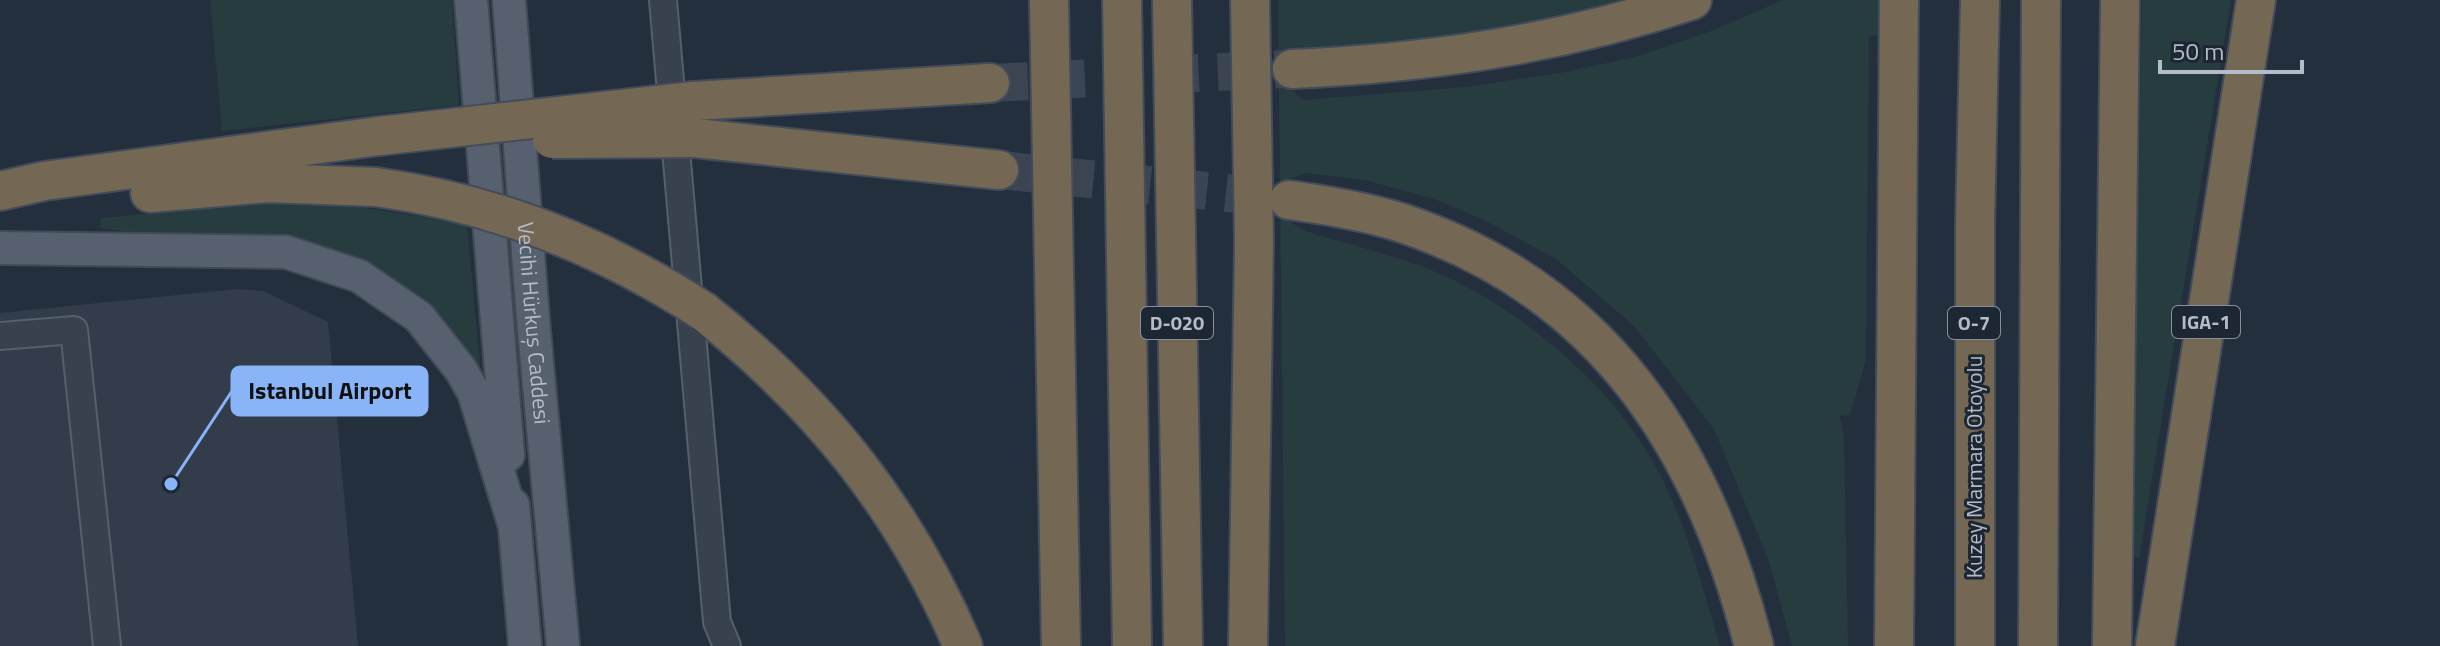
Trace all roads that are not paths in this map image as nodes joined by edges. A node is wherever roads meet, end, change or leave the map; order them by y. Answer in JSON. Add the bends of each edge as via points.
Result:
{"nodes":[{"id":1,"x":471,"y":0,"type":"edge"},
{"id":2,"x":509,"y":0,"type":"edge"},
{"id":3,"x":663,"y":0,"type":"edge"},
{"id":4,"x":1049,"y":0,"type":"edge"},
{"id":5,"x":1122,"y":0,"type":"edge"},
{"id":6,"x":1172,"y":0,"type":"edge"},
{"id":7,"x":1250,"y":0,"type":"edge"},
{"id":8,"x":1692,"y":0,"type":"edge"},
{"id":9,"x":1899,"y":0,"type":"edge"},
{"id":10,"x":1980,"y":0,"type":"edge"},
{"id":11,"x":2041,"y":0,"type":"edge"},
{"id":12,"x":2120,"y":0,"type":"edge"},
{"id":13,"x":2256,"y":0,"type":"edge"},
{"id":14,"x":1292,"y":69,"type":"tunnel mouth"},
{"id":15,"x":990,"y":83,"type":"tunnel mouth"},
{"id":16,"x":379,"y":159,"type":"junction"},
{"id":17,"x":999,"y":170,"type":"tunnel mouth"},
{"id":18,"x":0,"y":191,"type":"edge"},
{"id":19,"x":1289,"y":200,"type":"tunnel mouth"},
{"id":20,"x":0,"y":248,"type":"edge"},
{"id":21,"x":0,"y":336,"type":"edge"},
{"id":22,"x":1691,"y":469,"type":"junction"},
{"id":23,"x":515,"y":527,"type":"junction"},
{"id":24,"x":107,"y":646,"type":"edge"},
{"id":25,"x":525,"y":646,"type":"edge"},
{"id":26,"x":563,"y":646,"type":"edge"},
{"id":27,"x":727,"y":646,"type":"edge"},
{"id":28,"x":963,"y":646,"type":"edge"},
{"id":29,"x":1061,"y":646,"type":"edge"},
{"id":30,"x":1132,"y":646,"type":"edge"},
{"id":31,"x":1183,"y":646,"type":"edge"},
{"id":32,"x":1248,"y":646,"type":"edge"},
{"id":33,"x":1754,"y":646,"type":"edge"},
{"id":34,"x":1770,"y":646,"type":"edge"},
{"id":35,"x":1894,"y":646,"type":"edge"},
{"id":36,"x":1975,"y":646,"type":"edge"},
{"id":37,"x":2038,"y":646,"type":"edge"},
{"id":38,"x":2112,"y":646,"type":"edge"},
{"id":39,"x":2155,"y":646,"type":"edge"}],
"edges":[{"from":1,"to":23,"type":"main road","name":"Vecihi Hürkuş Caddesi"},
{"from":2,"to":26,"type":"main road","name":"Vecihi Hürkuş Caddesi"},
{"from":3,"to":27,"type":"street","via":[[717,622]]},
{"from":4,"to":29,"type":"highway"},
{"from":5,"to":30,"type":"highway","number":"D-020"},
{"from":6,"to":31,"type":"highway","number":"D-020"},
{"from":7,"to":32,"type":"highway","via":[[1254,241]]},
{"from":8,"to":14,"type":"highway","via":[[1529,45]]},
{"from":9,"to":35,"type":"highway"},
{"from":10,"to":36,"type":"highway","name":"Kuzey Marmara Otoyolu","number":"O-7"},
{"from":11,"to":37,"type":"highway"},
{"from":12,"to":38,"type":"highway"},
{"from":13,"to":39,"type":"highway","number":"IGA-1"},
{"from":15,"to":16,"type":"highway","bridge":true,"via":[[693,101]]},
{"from":16,"to":17,"type":"highway","bridge":true,"via":[[574,138],[695,138]]},
{"from":16,"to":18,"type":"highway","via":[[164,167]]},
{"from":16,"to":18,"type":"highway","via":[[268,183],[104,197],[50,198]]},
{"from":16,"to":28,"type":"highway","bridge":true,"via":[[468,206],[550,231],[642,272],[759,356],[843,442],[914,547]]},
{"from":19,"to":22,"type":"highway","via":[[1400,222],[1515,276],[1570,316],[1616,360],[1657,412]]},
{"from":20,"to":23,"type":"main road","via":[[286,252],[359,276],[419,317],[461,370],[474,393]]},
{"from":21,"to":24,"type":"street","via":[[74,330]]},
{"from":22,"to":33,"type":"highway","via":[[1720,536]]},
{"from":22,"to":34,"type":"highway","via":[[1739,555]]},
{"from":23,"to":25,"type":"main road","name":"Vecihi Hürkuş Caddesi"}]}
